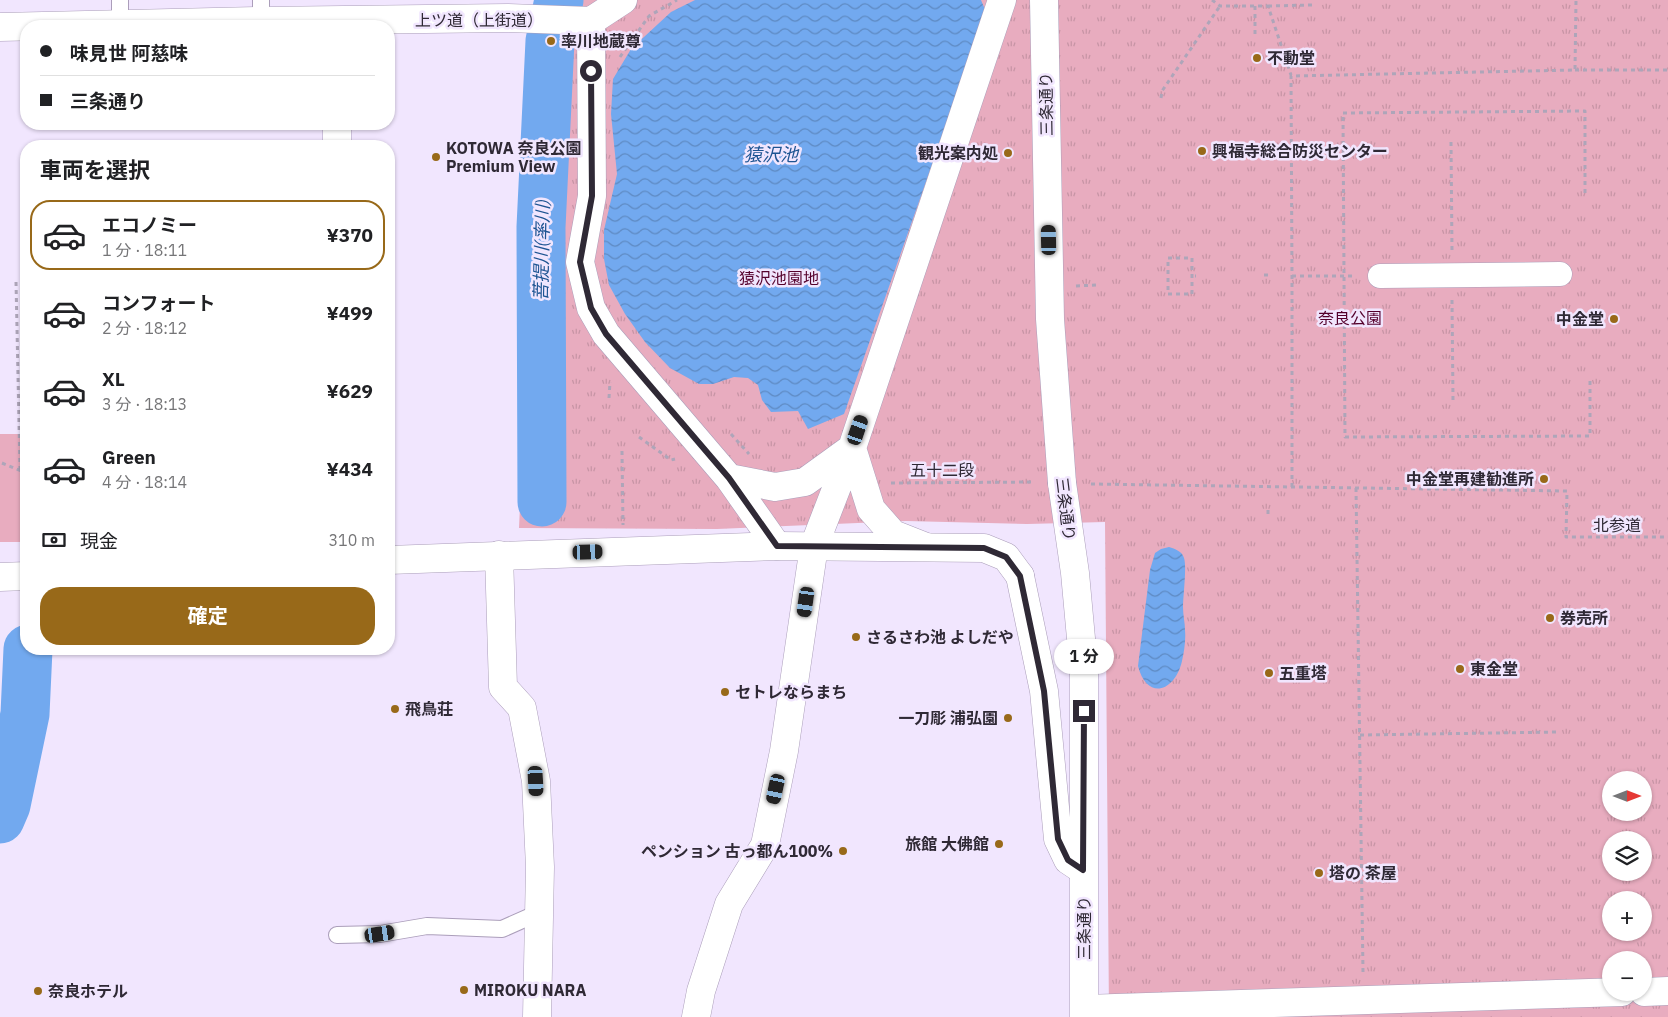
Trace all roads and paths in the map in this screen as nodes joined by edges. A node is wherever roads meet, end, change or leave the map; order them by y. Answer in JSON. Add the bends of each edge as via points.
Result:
{"nodes":[{"id":1,"x":623,"y":0,"type":"edge"},
{"id":2,"x":677,"y":0,"type":"edge"},
{"id":3,"x":1002,"y":0,"type":"edge"},
{"id":4,"x":1044,"y":0,"type":"edge"},
{"id":5,"x":1212,"y":0,"type":"edge"},
{"id":6,"x":1245,"y":0,"type":"edge"},
{"id":7,"x":1576,"y":0,"type":"edge"},
{"id":8,"x":1312,"y":5,"type":"dead end"},
{"id":9,"x":1220,"y":6,"type":"junction"},
{"id":10,"x":1246,"y":6,"type":"junction"},
{"id":11,"x":1255,"y":6,"type":"junction"},
{"id":12,"x":1268,"y":6,"type":"junction"},
{"id":13,"x":508,"y":9,"type":"edge"},
{"id":14,"x":261,"y":10,"type":"edge"},
{"id":15,"x":120,"y":11,"type":"edge"},
{"id":16,"x":52,"y":20,"type":"edge"},
{"id":17,"x":319,"y":20,"type":"edge"},
{"id":18,"x":374,"y":20,"type":"edge"},
{"id":19,"x":586,"y":21,"type":"junction"},
{"id":20,"x":20,"y":24,"type":"edge"},
{"id":21,"x":0,"y":27,"type":"edge"},
{"id":22,"x":1255,"y":37,"type":"dead end"},
{"id":23,"x":616,"y":62,"type":"dead end"},
{"id":24,"x":1575,"y":70,"type":"junction"},
{"id":25,"x":1668,"y":70,"type":"edge"},
{"id":26,"x":1291,"y":76,"type":"junction"},
{"id":27,"x":1160,"y":98,"type":"dead end"},
{"id":28,"x":1192,"y":258,"type":"joint"},
{"id":29,"x":1560,"y":274,"type":"dead end"},
{"id":30,"x":1264,"y":275,"type":"dead end"},
{"id":31,"x":1271,"y":275,"type":"dead end"},
{"id":32,"x":1292,"y":276,"type":"junction"},
{"id":33,"x":1371,"y":276,"type":"joint"},
{"id":34,"x":16,"y":282,"type":"dead end"},
{"id":35,"x":1098,"y":285,"type":"dead end"},
{"id":36,"x":1070,"y":286,"type":"dead end"},
{"id":37,"x":726,"y":429,"type":"dead end"},
{"id":38,"x":639,"y":437,"type":"dead end"},
{"id":39,"x":852,"y":448,"type":"junction"},
{"id":40,"x":622,"y":451,"type":"dead end"},
{"id":41,"x":679,"y":458,"type":"dead end"},
{"id":42,"x":755,"y":460,"type":"dead end"},
{"id":43,"x":2,"y":463,"type":"dead end"},
{"id":44,"x":20,"y":470,"type":"joint"},
{"id":45,"x":729,"y":478,"type":"junction"},
{"id":46,"x":1021,"y":482,"type":"dead end"},
{"id":47,"x":862,"y":483,"type":"junction"},
{"id":48,"x":1091,"y":484,"type":"dead end"},
{"id":49,"x":1292,"y":486,"type":"junction"},
{"id":50,"x":1356,"y":488,"type":"junction"},
{"id":51,"x":1268,"y":510,"type":"dead end"},
{"id":52,"x":1268,"y":518,"type":"dead end"},
{"id":53,"x":1668,"y":538,"type":"edge"},
{"id":54,"x":777,"y":546,"type":"junction"},
{"id":55,"x":814,"y":546,"type":"junction"},
{"id":56,"x":926,"y":547,"type":"junction"},
{"id":57,"x":624,"y":551,"type":"junction"},
{"id":58,"x":499,"y":555,"type":"junction"},
{"id":59,"x":395,"y":560,"type":"edge"},
{"id":60,"x":20,"y":576,"type":"edge"},
{"id":61,"x":0,"y":577,"type":"edge"},
{"id":62,"x":1560,"y":732,"type":"dead end"},
{"id":63,"x":1360,"y":735,"type":"junction"},
{"id":64,"x":1083,"y":870,"type":"junction"},
{"id":65,"x":538,"y":913,"type":"junction"},
{"id":66,"x":337,"y":935,"type":"dead end"},
{"id":67,"x":1668,"y":991,"type":"edge"},
{"id":68,"x":1652,"y":992,"type":"edge"},
{"id":69,"x":1602,"y":993,"type":"edge"},
{"id":70,"x":1364,"y":999,"type":"junction"},
{"id":71,"x":1084,"y":1013,"type":"edge"},
{"id":72,"x":536,"y":1017,"type":"edge"},
{"id":73,"x":696,"y":1017,"type":"edge"}],
"edges":[{"from":1,"to":19,"type":"street"},
{"from":2,"to":23,"type":"path","via":[[650,16]]},
{"from":3,"to":39,"type":"street"},
{"from":4,"to":64,"type":"street","name":"三条通り","via":[[1050,320],[1062,483],[1084,671]]},
{"from":5,"to":9,"type":"path"},
{"from":6,"to":10,"type":"path"},
{"from":7,"to":24,"type":"path"},
{"from":8,"to":12,"type":"path"},
{"from":9,"to":10,"type":"path"},
{"from":9,"to":27,"type":"path","via":[[1162,90]]},
{"from":10,"to":11,"type":"path"},
{"from":11,"to":12,"type":"path"},
{"from":11,"to":22,"type":"path"},
{"from":12,"to":26,"type":"path"},
{"from":13,"to":18,"type":"street","name":"上ツ道（上街道）"},
{"from":13,"to":19,"type":"street","name":"上ツ道（上街道）","via":[[540,20]]},
{"from":14,"to":15,"type":"street","name":"上ツ道（上街道）"},
{"from":14,"to":17,"type":"street","name":"上ツ道（上街道）"},
{"from":15,"to":16,"type":"street","name":"上ツ道（上街道）"},
{"from":19,"to":45,"type":"street","via":[[592,196],[580,262],[591,308],[606,334]]},
{"from":20,"to":21,"type":"street","name":"上ツ道（上街道）"},
{"from":24,"to":25,"type":"path"},
{"from":24,"to":26,"type":"path"},
{"from":26,"to":32,"type":"path"},
{"from":28,"to":28,"type":"path","via":[[1192,294],[1168,294],[1168,258]]},
{"from":29,"to":33,"type":"street"},
{"from":30,"to":31,"type":"path"},
{"from":32,"to":33,"type":"path"},
{"from":32,"to":49,"type":"path"},
{"from":34,"to":44,"type":"path"},
{"from":35,"to":36,"type":"path"},
{"from":37,"to":42,"type":"path"},
{"from":38,"to":41,"type":"path","via":[[671,460]]},
{"from":39,"to":45,"type":"street","via":[[806,482],[775,487]]},
{"from":39,"to":47,"type":"street"},
{"from":39,"to":55,"type":"street"},
{"from":40,"to":57,"type":"path"},
{"from":43,"to":44,"type":"path"},
{"from":45,"to":54,"type":"street"},
{"from":46,"to":47,"type":"path","name":"五十二段"},
{"from":47,"to":56,"type":"street","via":[[871,509],[893,534]]},
{"from":48,"to":49,"type":"path"},
{"from":49,"to":50,"type":"path"},
{"from":50,"to":53,"type":"path","name":"北参道","via":[[1567,491],[1566,537]]},
{"from":50,"to":63,"type":"path"},
{"from":51,"to":52,"type":"path"},
{"from":54,"to":55,"type":"street"},
{"from":54,"to":57,"type":"street"},
{"from":55,"to":56,"type":"street"},
{"from":55,"to":73,"type":"street","via":[[784,751],[765,845],[729,904]]},
{"from":56,"to":64,"type":"street","via":[[984,548],[1006,557],[1020,576],[1044,691],[1058,839],[1068,860]]},
{"from":57,"to":58,"type":"street"},
{"from":58,"to":59,"type":"street"},
{"from":58,"to":65,"type":"street","via":[[502,686],[522,708],[536,781],[540,868]]},
{"from":60,"to":61,"type":"street"},
{"from":62,"to":63,"type":"path"},
{"from":63,"to":70,"type":"path"},
{"from":64,"to":71,"type":"street","name":"三条通り"},
{"from":65,"to":66,"type":"lane","via":[[502,929],[427,926],[380,934]]},
{"from":65,"to":72,"type":"street"},
{"from":67,"to":68,"type":"street"},
{"from":69,"to":70,"type":"street"},
{"from":70,"to":71,"type":"street"}]}
